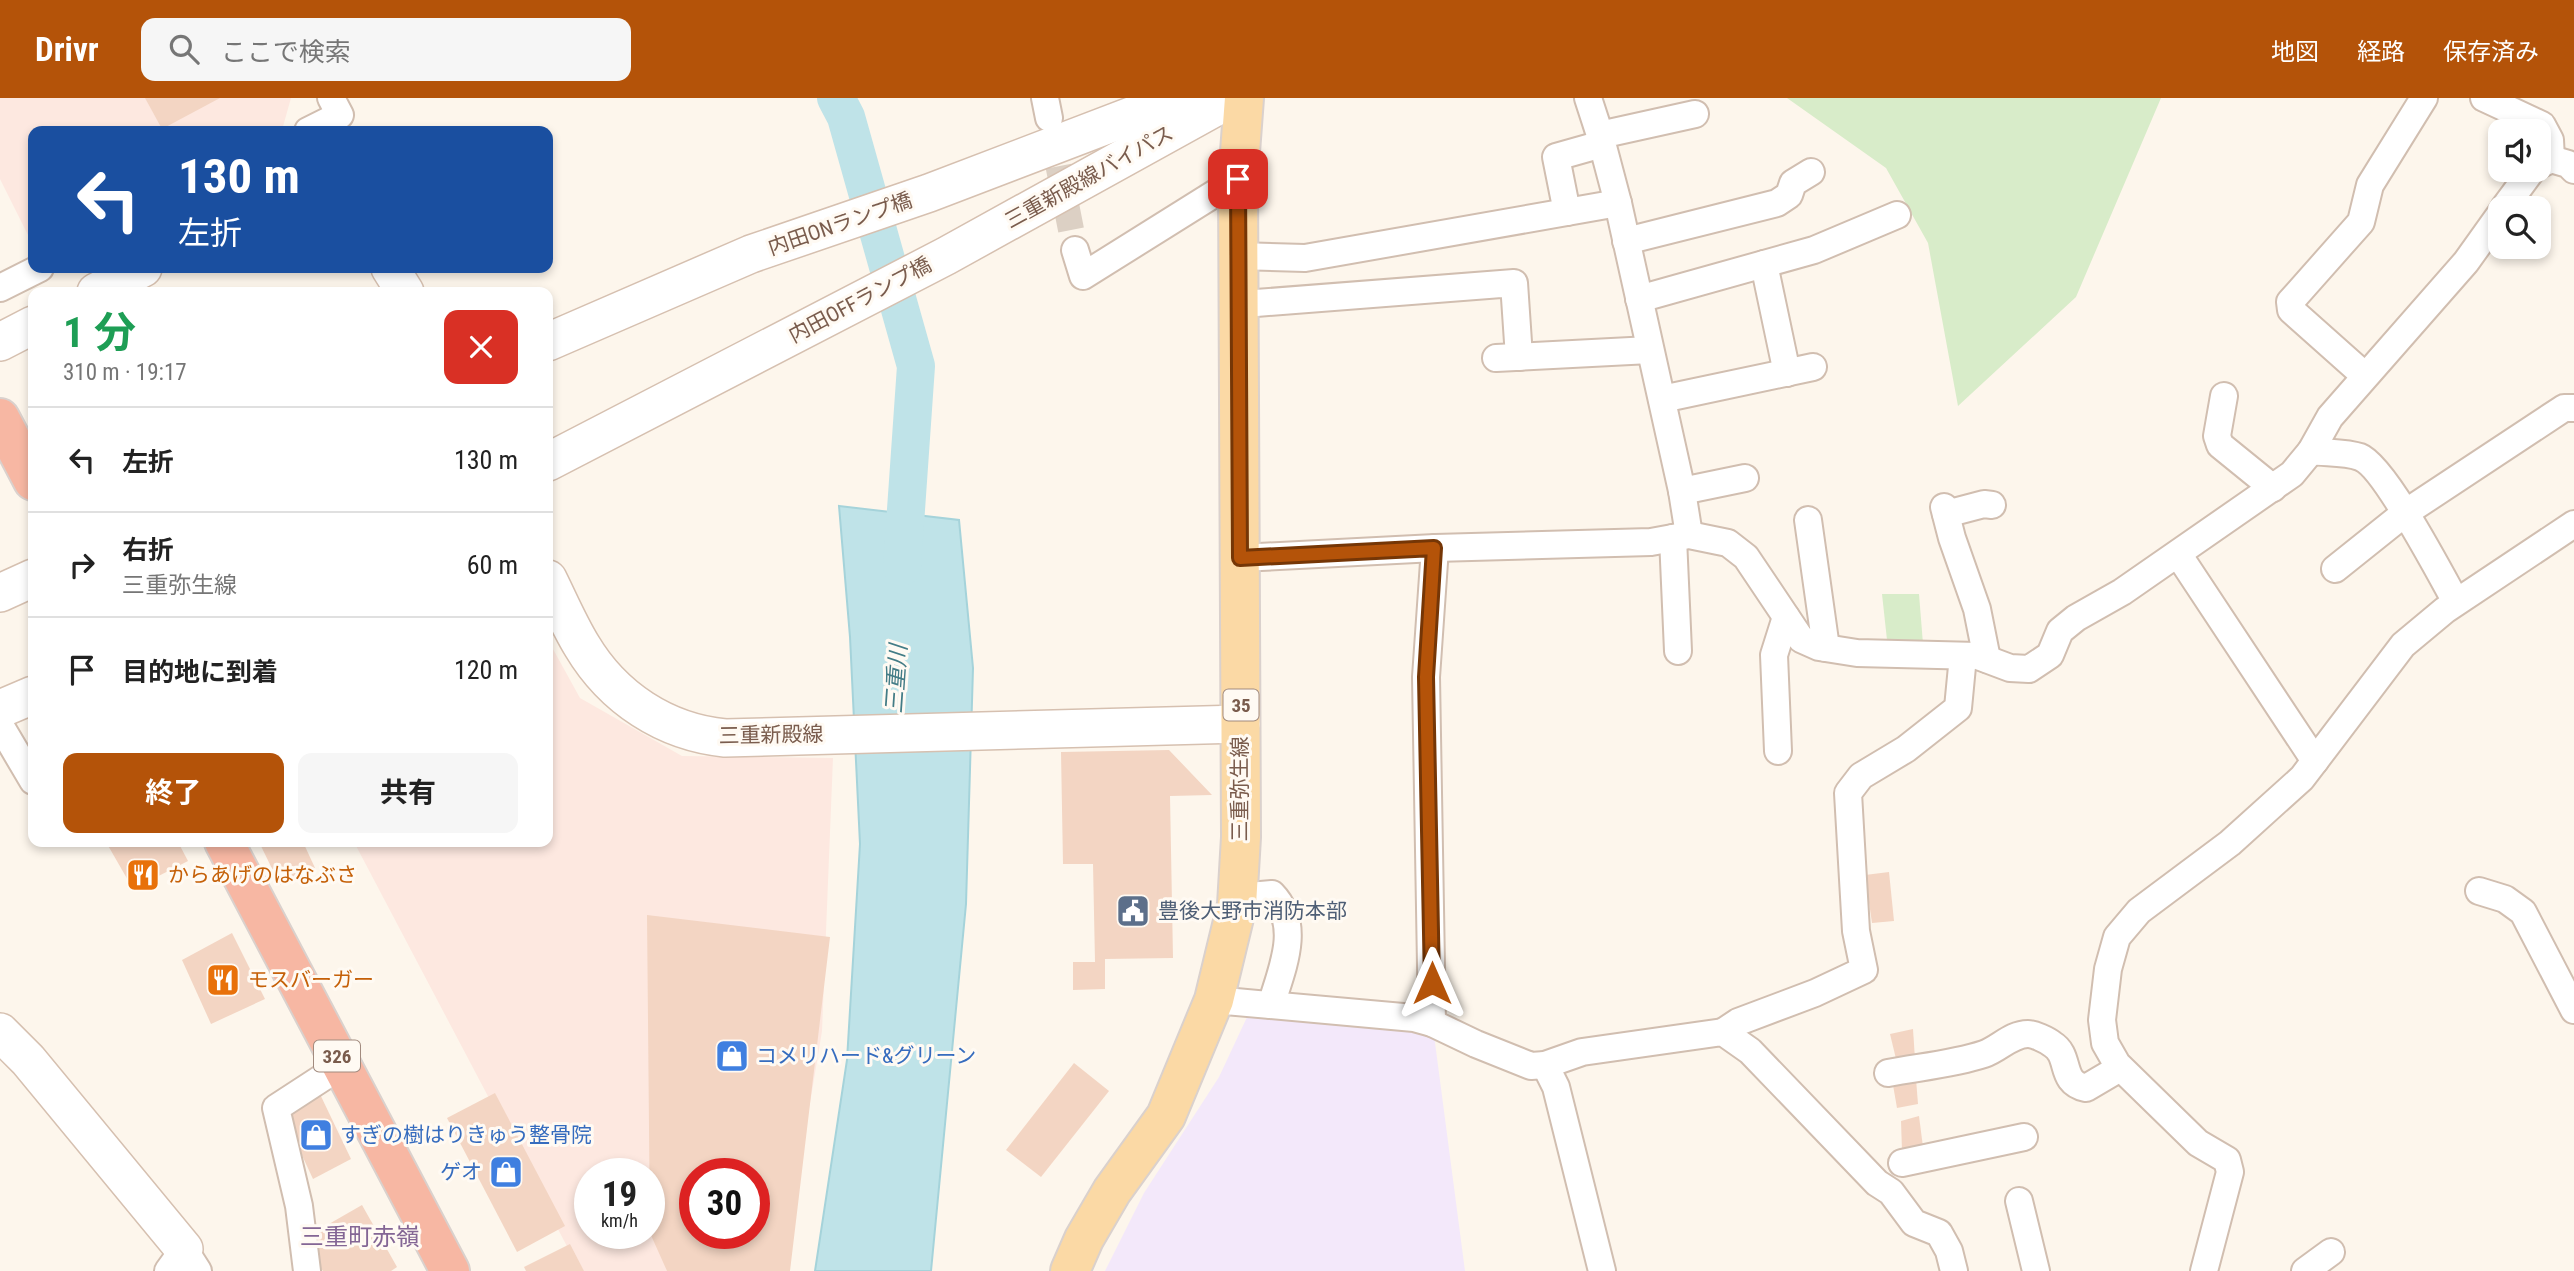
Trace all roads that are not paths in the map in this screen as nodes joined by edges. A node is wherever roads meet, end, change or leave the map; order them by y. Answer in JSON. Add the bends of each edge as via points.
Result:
{"nodes":[{"id":1,"x":331,"y":98,"type":"edge"},
{"id":2,"x":1244,"y":98,"type":"edge"},
{"id":3,"x":1588,"y":98,"type":"edge"},
{"id":4,"x":2424,"y":98,"type":"edge"},
{"id":5,"x":2484,"y":98,"type":"edge"},
{"id":6,"x":1206,"y":102,"type":"edge"},
{"id":7,"x":1695,"y":114,"type":"dead end"},
{"id":8,"x":2529,"y":119,"type":"edge"},
{"id":9,"x":318,"y":126,"type":"edge"},
{"id":10,"x":1601,"y":139,"type":"junction"},
{"id":11,"x":1811,"y":172,"type":"dead end"},
{"id":12,"x":1238,"y":179,"type":"junction"},
{"id":13,"x":2532,"y":182,"type":"edge"},
{"id":14,"x":929,"y":193,"type":"joint"},
{"id":15,"x":2517,"y":196,"type":"edge"},
{"id":16,"x":1618,"y":203,"type":"junction"},
{"id":17,"x":1567,"y":212,"type":"junction"},
{"id":18,"x":1897,"y":215,"type":"dead end"},
{"id":19,"x":2488,"y":231,"type":"edge"},
{"id":20,"x":1626,"y":241,"type":"junction"},
{"id":21,"x":1075,"y":250,"type":"tunnel mouth"},
{"id":22,"x":946,"y":256,"type":"joint"},
{"id":23,"x":1238,"y":256,"type":"junction"},
{"id":24,"x":1764,"y":264,"type":"junction"},
{"id":25,"x":30,"y":273,"type":"edge"},
{"id":26,"x":134,"y":273,"type":"edge"},
{"id":27,"x":106,"y":287,"type":"edge"},
{"id":28,"x":0,"y":288,"type":"edge"},
{"id":29,"x":1639,"y":299,"type":"junction"},
{"id":30,"x":1239,"y":301,"type":"junction"},
{"id":31,"x":28,"y":328,"type":"edge"},
{"id":32,"x":553,"y":340,"type":"edge"},
{"id":33,"x":0,"y":342,"type":"edge"},
{"id":34,"x":1650,"y":350,"type":"junction"},
{"id":35,"x":1813,"y":367,"type":"dead end"},
{"id":36,"x":1787,"y":373,"type":"junction"},
{"id":37,"x":2364,"y":375,"type":"junction"},
{"id":38,"x":2224,"y":396,"type":"dead end"},
{"id":39,"x":1662,"y":400,"type":"junction"},
{"id":40,"x":2574,"y":408,"type":"edge"},
{"id":41,"x":0,"y":418,"type":"edge"},
{"id":42,"x":2311,"y":451,"type":"junction"},
{"id":43,"x":553,"y":459,"type":"edge"},
{"id":44,"x":28,"y":471,"type":"edge"},
{"id":45,"x":1745,"y":478,"type":"dead end"},
{"id":46,"x":2273,"y":488,"type":"junction"},
{"id":47,"x":1682,"y":491,"type":"junction"},
{"id":48,"x":1992,"y":505,"type":"dead end"},
{"id":49,"x":2405,"y":513,"type":"junction"},
{"id":50,"x":1808,"y":520,"type":"dead end"},
{"id":51,"x":2574,"y":524,"type":"edge"},
{"id":52,"x":1681,"y":537,"type":"junction"},
{"id":53,"x":1434,"y":548,"type":"junction"},
{"id":54,"x":2178,"y":554,"type":"junction"},
{"id":55,"x":1240,"y":558,"type":"junction"},
{"id":56,"x":2335,"y":569,"type":"dead end"},
{"id":57,"x":28,"y":580,"type":"edge"},
{"id":58,"x":553,"y":589,"type":"edge"},
{"id":59,"x":0,"y":593,"type":"edge"},
{"id":60,"x":2456,"y":602,"type":"junction"},
{"id":61,"x":1786,"y":617,"type":"junction"},
{"id":62,"x":1826,"y":648,"type":"junction"},
{"id":63,"x":1678,"y":651,"type":"dead end"},
{"id":64,"x":1975,"y":658,"type":"junction"},
{"id":65,"x":28,"y":697,"type":"edge"},
{"id":66,"x":0,"y":709,"type":"edge"},
{"id":67,"x":1241,"y":724,"type":"junction"},
{"id":68,"x":0,"y":726,"type":"edge"},
{"id":69,"x":1778,"y":751,"type":"dead end"},
{"id":70,"x":2315,"y":761,"type":"junction"},
{"id":71,"x":28,"y":773,"type":"edge"},
{"id":72,"x":227,"y":847,"type":"edge"},
{"id":73,"x":2479,"y":891,"type":"dead end"},
{"id":74,"x":1238,"y":897,"type":"junction"},
{"id":75,"x":1214,"y":1000,"type":"junction"},
{"id":76,"x":1272,"y":1005,"type":"junction"},
{"id":77,"x":2574,"y":1010,"type":"edge"},
{"id":78,"x":1432,"y":1023,"type":"junction"},
{"id":79,"x":1723,"y":1031,"type":"junction"},
{"id":80,"x":0,"y":1032,"type":"edge"},
{"id":81,"x":342,"y":1065,"type":"junction"},
{"id":82,"x":1545,"y":1065,"type":"junction"},
{"id":83,"x":2120,"y":1068,"type":"junction"},
{"id":84,"x":1888,"y":1073,"type":"dead end"},
{"id":85,"x":2024,"y":1137,"type":"dead end"},
{"id":86,"x":1902,"y":1163,"type":"dead end"},
{"id":87,"x":2019,"y":1201,"type":"dead end"},
{"id":88,"x":2331,"y":1252,"type":"dead end"},
{"id":89,"x":183,"y":1264,"type":"edge"},
{"id":90,"x":307,"y":1271,"type":"edge"},
{"id":91,"x":450,"y":1271,"type":"edge"},
{"id":92,"x":1070,"y":1271,"type":"edge"},
{"id":93,"x":1602,"y":1271,"type":"edge"},
{"id":94,"x":1954,"y":1271,"type":"edge"},
{"id":95,"x":2036,"y":1271,"type":"edge"},
{"id":96,"x":2204,"y":1271,"type":"edge"},
{"id":97,"x":2305,"y":1271,"type":"edge"}],
"edges":[{"from":1,"to":9,"type":"street","via":[[340,115]]},
{"from":2,"to":12,"type":"main road","name":"三重弥生線","number":"35"},
{"from":3,"to":10,"type":"street"},
{"from":4,"to":37,"type":"street","via":[[2370,185],[2361,222],[2290,302],[2291,310]]},
{"from":5,"to":8,"type":"street"},
{"from":6,"to":14,"type":"main road","name":"三重新殿線バイパス"},
{"from":6,"to":22,"type":"main road","name":"三重新殿線バイパス"},
{"from":7,"to":10,"type":"street"},
{"from":10,"to":16,"type":"street"},
{"from":10,"to":17,"type":"street","via":[[1556,157]]},
{"from":11,"to":20,"type":"street","via":[[1793,183],[1788,195],[1777,203]]},
{"from":12,"to":21,"type":"street","via":[[1083,276]]},
{"from":12,"to":23,"type":"main road","name":"三重弥生線","number":"35"},
{"from":13,"to":15,"type":"street"},
{"from":14,"to":32,"type":"main road","name":"内田ONランプ橋","via":[[751,254]]},
{"from":16,"to":17,"type":"street"},
{"from":16,"to":20,"type":"street"},
{"from":17,"to":23,"type":"street","via":[[1305,258]]},
{"from":18,"to":24,"type":"street","via":[[1814,250]]},
{"from":19,"to":37,"type":"street"},
{"from":20,"to":29,"type":"street"},
{"from":22,"to":43,"type":"main road","name":"内田OFFランプ橋"},
{"from":23,"to":30,"type":"main road","name":"三重弥生線","number":"35"},
{"from":24,"to":29,"type":"street"},
{"from":24,"to":36,"type":"street"},
{"from":25,"to":28,"type":"street"},
{"from":26,"to":27,"type":"main road"},
{"from":29,"to":34,"type":"street"},
{"from":30,"to":34,"type":"street","via":[[1514,283],[1508,357]]},
{"from":30,"to":55,"type":"main road","name":"三重弥生線","number":"35"},
{"from":31,"to":33,"type":"main road"},
{"from":34,"to":39,"type":"street"},
{"from":35,"to":36,"type":"street"},
{"from":36,"to":39,"type":"street"},
{"from":37,"to":42,"type":"street","via":[[2330,416]]},
{"from":38,"to":46,"type":"street","via":[[2217,436],[2220,445]]},
{"from":39,"to":47,"type":"street"},
{"from":40,"to":49,"type":"street","via":[[2564,408]]},
{"from":41,"to":44,"type":"highway"},
{"from":42,"to":46,"type":"street"},
{"from":42,"to":49,"type":"street","via":[[2360,457],[2371,465]]},
{"from":45,"to":47,"type":"street"},
{"from":46,"to":54,"type":"street"},
{"from":47,"to":52,"type":"street"},
{"from":48,"to":64,"type":"street","via":[[1945,511],[1977,609]]},
{"from":49,"to":56,"type":"street"},
{"from":49,"to":60,"type":"street"},
{"from":50,"to":62,"type":"street"},
{"from":51,"to":60,"type":"street"},
{"from":52,"to":53,"type":"street","via":[[1651,542]]},
{"from":52,"to":61,"type":"street","via":[[1728,543],[1746,557]]},
{"from":52,"to":63,"type":"street"},
{"from":53,"to":55,"type":"street"},
{"from":53,"to":78,"type":"street","via":[[1426,677]]},
{"from":54,"to":64,"type":"street","via":[[2076,618],[2060,631],[2050,655],[2029,669]]},
{"from":54,"to":70,"type":"street"},
{"from":55,"to":67,"type":"main road","name":"三重弥生線","number":"35"},
{"from":57,"to":59,"type":"main road"},
{"from":58,"to":67,"type":"main road","name":"三重新殿線","via":[[580,644],[600,670],[638,707],[694,733],[725,738]]},
{"from":60,"to":70,"type":"street","via":[[2403,645]]},
{"from":61,"to":62,"type":"street","via":[[1801,639]]},
{"from":61,"to":69,"type":"street","via":[[1774,655]]},
{"from":62,"to":64,"type":"street"},
{"from":64,"to":79,"type":"street","via":[[1958,708],[1906,749],[1861,776],[1848,793],[1856,930],[1864,970]]},
{"from":65,"to":66,"type":"main road"},
{"from":67,"to":74,"type":"main road","name":"三重弥生線","number":"35"},
{"from":68,"to":71,"type":"street"},
{"from":70,"to":83,"type":"street","via":[[2230,843],[2139,911],[2117,937],[2102,1020],[2105,1043]]},
{"from":72,"to":81,"type":"highway","number":"326"},
{"from":73,"to":77,"type":"street","via":[[2505,899],[2523,912]]},
{"from":74,"to":75,"type":"main road","name":"三重弥生線","number":"35"},
{"from":74,"to":76,"type":"street","via":[[1272,894],[1281,903],[1289,945]]},
{"from":75,"to":76,"type":"street"},
{"from":75,"to":92,"type":"main road","name":"三重弥生線","number":"35","via":[[1166,1116],[1112,1191]]},
{"from":76,"to":78,"type":"street"},
{"from":78,"to":82,"type":"street","via":[[1531,1066]]},
{"from":79,"to":82,"type":"street","via":[[1582,1052]]},
{"from":79,"to":94,"type":"street","via":[[1750,1051],[1877,1183],[1891,1192],[1914,1223],[1939,1233]]},
{"from":80,"to":89,"type":"main road","via":[[28,1060]]},
{"from":81,"to":90,"type":"street","via":[[276,1108],[299,1206]]},
{"from":81,"to":91,"type":"highway","number":"326"},
{"from":82,"to":93,"type":"street","via":[[1556,1087]]},
{"from":83,"to":84,"type":"street","via":[[2086,1088],[2077,1086],[2053,1044],[2029,1033],[1985,1054]]},
{"from":83,"to":96,"type":"street","via":[[2197,1143],[2227,1160],[2230,1172]]},
{"from":85,"to":86,"type":"street"},
{"from":87,"to":95,"type":"street"},
{"from":88,"to":97,"type":"street"}]}
